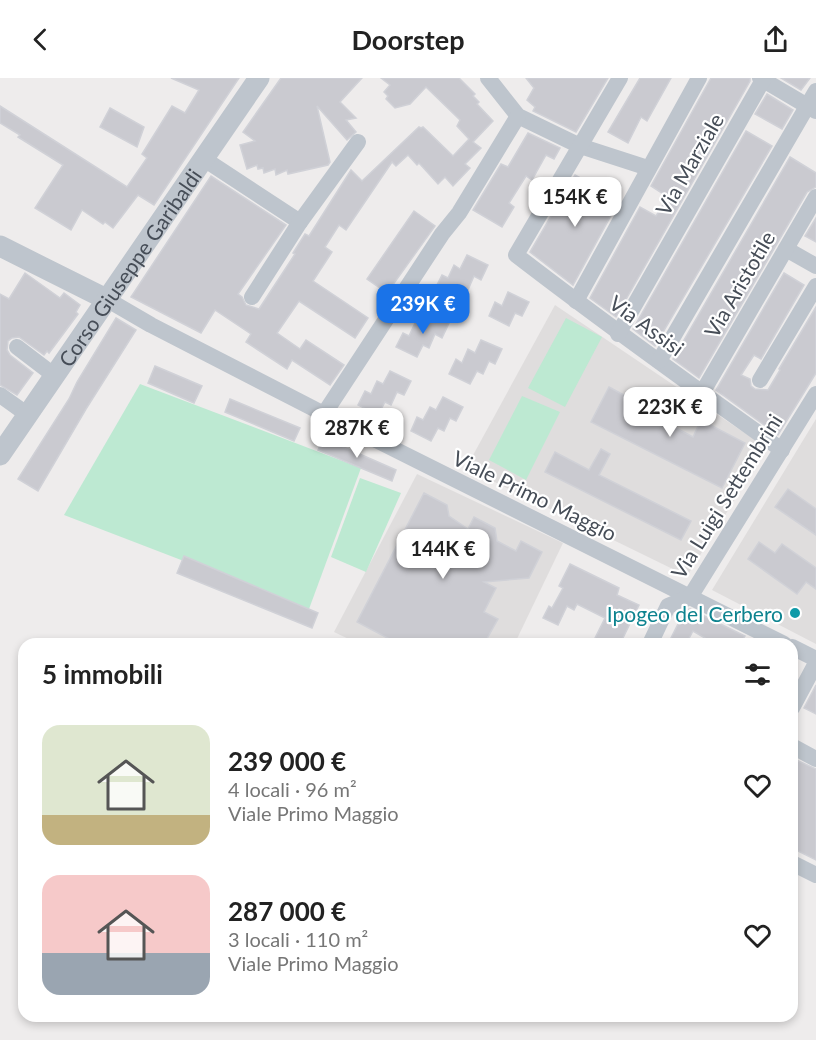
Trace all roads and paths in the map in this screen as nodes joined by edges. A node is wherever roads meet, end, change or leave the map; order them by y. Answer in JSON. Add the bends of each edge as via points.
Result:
{"nodes":[{"id":1,"x":260,"y":78,"type":"edge"},
{"id":2,"x":488,"y":78,"type":"edge"},
{"id":3,"x":620,"y":78,"type":"edge"},
{"id":4,"x":699,"y":78,"type":"edge"},
{"id":5,"x":761,"y":79,"type":"edge"},
{"id":6,"x":813,"y":103,"type":"edge"},
{"id":7,"x":518,"y":116,"type":"junction"},
{"id":8,"x":358,"y":142,"type":"dead end"},
{"id":9,"x":580,"y":146,"type":"junction"},
{"id":10,"x":204,"y":159,"type":"junction"},
{"id":11,"x":648,"y":168,"type":"junction"},
{"id":12,"x":816,"y":197,"type":"edge"},
{"id":13,"x":300,"y":222,"type":"junction"},
{"id":14,"x":0,"y":246,"type":"edge"},
{"id":15,"x":786,"y":249,"type":"junction"},
{"id":16,"x":816,"y":266,"type":"edge"},
{"id":17,"x":816,"y":286,"type":"edge"},
{"id":18,"x":252,"y":297,"type":"dead end"},
{"id":19,"x":108,"y":300,"type":"junction"},
{"id":20,"x":576,"y":301,"type":"junction"},
{"id":21,"x":618,"y":333,"type":"junction"},
{"id":22,"x":17,"y":347,"type":"dead end"},
{"id":23,"x":659,"y":361,"type":"junction"},
{"id":24,"x":56,"y":376,"type":"junction"},
{"id":25,"x":760,"y":380,"type":"dead end"},
{"id":26,"x":702,"y":393,"type":"junction"},
{"id":27,"x":816,"y":394,"type":"edge"},
{"id":28,"x":0,"y":395,"type":"edge"},
{"id":29,"x":324,"y":414,"type":"junction"},
{"id":30,"x":28,"y":415,"type":"junction"},
{"id":31,"x":782,"y":450,"type":"junction"},
{"id":32,"x":0,"y":455,"type":"edge"},
{"id":33,"x":690,"y":597,"type":"junction"},
{"id":34,"x":653,"y":638,"type":"edge"},
{"id":35,"x":772,"y":638,"type":"edge"},
{"id":36,"x":798,"y":650,"type":"edge"},
{"id":37,"x":816,"y":661,"type":"edge"},
{"id":38,"x":798,"y":696,"type":"edge"},
{"id":39,"x":798,"y":749,"type":"edge"},
{"id":40,"x":816,"y":759,"type":"edge"},
{"id":41,"x":798,"y":866,"type":"edge"},
{"id":42,"x":816,"y":875,"type":"edge"}],
"edges":[{"from":1,"to":10,"type":"street","name":"Corso Giuseppe Garibaldi"},
{"from":2,"to":7,"type":"street"},
{"from":3,"to":9,"type":"street"},
{"from":4,"to":11,"type":"street"},
{"from":5,"to":6,"type":"street"},
{"from":5,"to":21,"type":"street","name":"Via Marziale"},
{"from":6,"to":23,"type":"street"},
{"from":7,"to":9,"type":"street"},
{"from":7,"to":29,"type":"street","via":[[459,213]]},
{"from":8,"to":13,"type":"street"},
{"from":9,"to":11,"type":"street"},
{"from":9,"to":20,"type":"street","name":"Via Assisi","via":[[516,255]]},
{"from":10,"to":13,"type":"street"},
{"from":10,"to":19,"type":"street","name":"Corso Giuseppe Garibaldi"},
{"from":11,"to":20,"type":"street"},
{"from":12,"to":15,"type":"street","name":"Via Aristotile"},
{"from":13,"to":18,"type":"street"},
{"from":14,"to":19,"type":"street"},
{"from":15,"to":16,"type":"street"},
{"from":15,"to":26,"type":"street","name":"Via Aristotile"},
{"from":17,"to":25,"type":"street"},
{"from":19,"to":24,"type":"street","name":"Corso Giuseppe Garibaldi"},
{"from":19,"to":29,"type":"street","name":"Viale Primo Maggio"},
{"from":20,"to":21,"type":"street","name":"Via Assisi"},
{"from":21,"to":23,"type":"street","name":"Via Assisi"},
{"from":22,"to":24,"type":"street"},
{"from":23,"to":26,"type":"street","name":"Via Assisi"},
{"from":24,"to":30,"type":"street","name":"Corso Giuseppe Garibaldi"},
{"from":26,"to":31,"type":"street","name":"Via Assisi"},
{"from":27,"to":31,"type":"street","name":"Via Luigi Settembrini"},
{"from":28,"to":30,"type":"street"},
{"from":29,"to":33,"type":"street","name":"Viale Primo Maggio"},
{"from":30,"to":32,"type":"street","name":"Corso Giuseppe Garibaldi"},
{"from":31,"to":33,"type":"street","name":"Via Luigi Settembrini"},
{"from":33,"to":34,"type":"street","name":"Via Luigi Settembrini","via":[[668,606]]},
{"from":33,"to":35,"type":"street","name":"Viale Primo Maggio"},
{"from":36,"to":37,"type":"street"},
{"from":37,"to":38,"type":"street"},
{"from":39,"to":40,"type":"street"},
{"from":41,"to":42,"type":"street"}]}
